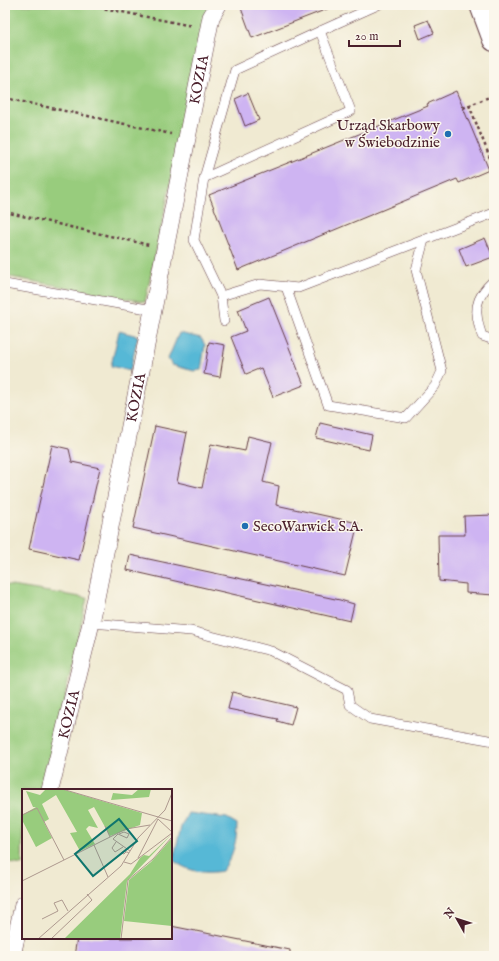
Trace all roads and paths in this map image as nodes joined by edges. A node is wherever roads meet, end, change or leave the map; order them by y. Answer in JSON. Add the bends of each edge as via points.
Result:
{"nodes":[{"id":1,"x":87,"y":5,"type":"edge"},
{"id":2,"x":218,"y":5,"type":"edge"},
{"id":3,"x":378,"y":5,"type":"edge"},
{"id":4,"x":481,"y":5,"type":"edge"},
{"id":5,"x":195,"y":27,"type":"dead end"},
{"id":6,"x":320,"y":31,"type":"junction"},
{"id":7,"x":494,"y":40,"type":"edge"},
{"id":8,"x":494,"y":95,"type":"edge"},
{"id":9,"x":5,"y":98,"type":"edge"},
{"id":10,"x":469,"y":105,"type":"junction"},
{"id":11,"x":463,"y":108,"type":"dead end"},
{"id":12,"x":172,"y":126,"type":"dead end"},
{"id":13,"x":171,"y":134,"type":"junction"},
{"id":14,"x":169,"y":141,"type":"dead end"},
{"id":15,"x":494,"y":168,"type":"edge"},
{"id":16,"x":204,"y":178,"type":"junction"},
{"id":17,"x":5,"y":212,"type":"edge"},
{"id":18,"x":494,"y":213,"type":"edge"},
{"id":19,"x":150,"y":238,"type":"dead end"},
{"id":20,"x":424,"y":240,"type":"junction"},
{"id":21,"x":494,"y":280,"type":"edge"},
{"id":22,"x":5,"y":284,"type":"edge"},
{"id":23,"x":286,"y":287,"type":"junction"},
{"id":24,"x":221,"y":296,"type":"junction"},
{"id":25,"x":153,"y":310,"type":"junction"},
{"id":26,"x":224,"y":321,"type":"dead end"},
{"id":27,"x":494,"y":338,"type":"edge"},
{"id":28,"x":91,"y":623,"type":"junction"},
{"id":29,"x":494,"y":741,"type":"edge"},
{"id":30,"x":50,"y":789,"type":"edge"},
{"id":31,"x":22,"y":910,"type":"edge"},
{"id":32,"x":12,"y":956,"type":"edge"}],
"edges":[{"from":1,"to":5,"type":"path"},
{"from":2,"to":25,"type":"street","name":"KOZIA","via":[[211,17]]},
{"from":3,"to":6,"type":"lane"},
{"from":4,"to":7,"type":"street"},
{"from":6,"to":16,"type":"lane","via":[[235,70]]},
{"from":6,"to":16,"type":"lane","via":[[352,111]]},
{"from":8,"to":10,"type":"path"},
{"from":9,"to":13,"type":"path"},
{"from":10,"to":11,"type":"path"},
{"from":10,"to":15,"type":"path"},
{"from":12,"to":13,"type":"path"},
{"from":13,"to":14,"type":"path"},
{"from":16,"to":24,"type":"lane","via":[[194,240]]},
{"from":17,"to":19,"type":"path","via":[[149,245]]},
{"from":18,"to":20,"type":"lane"},
{"from":20,"to":23,"type":"lane","via":[[298,288]]},
{"from":20,"to":23,"type":"lane","via":[[416,270],[442,371],[435,386],[406,418],[328,405]]},
{"from":21,"to":27,"type":"lane","via":[[478,300],[476,317],[482,336]]},
{"from":22,"to":25,"type":"lane"},
{"from":23,"to":24,"type":"lane","via":[[260,284]]},
{"from":24,"to":26,"type":"lane"},
{"from":25,"to":28,"type":"street","name":"KOZIA"},
{"from":28,"to":29,"type":"lane","via":[[191,631],[271,651],[347,690],[350,705],[370,719]]},
{"from":28,"to":30,"type":"street","name":"KOZIA"},
{"from":31,"to":32,"type":"street"}]}
